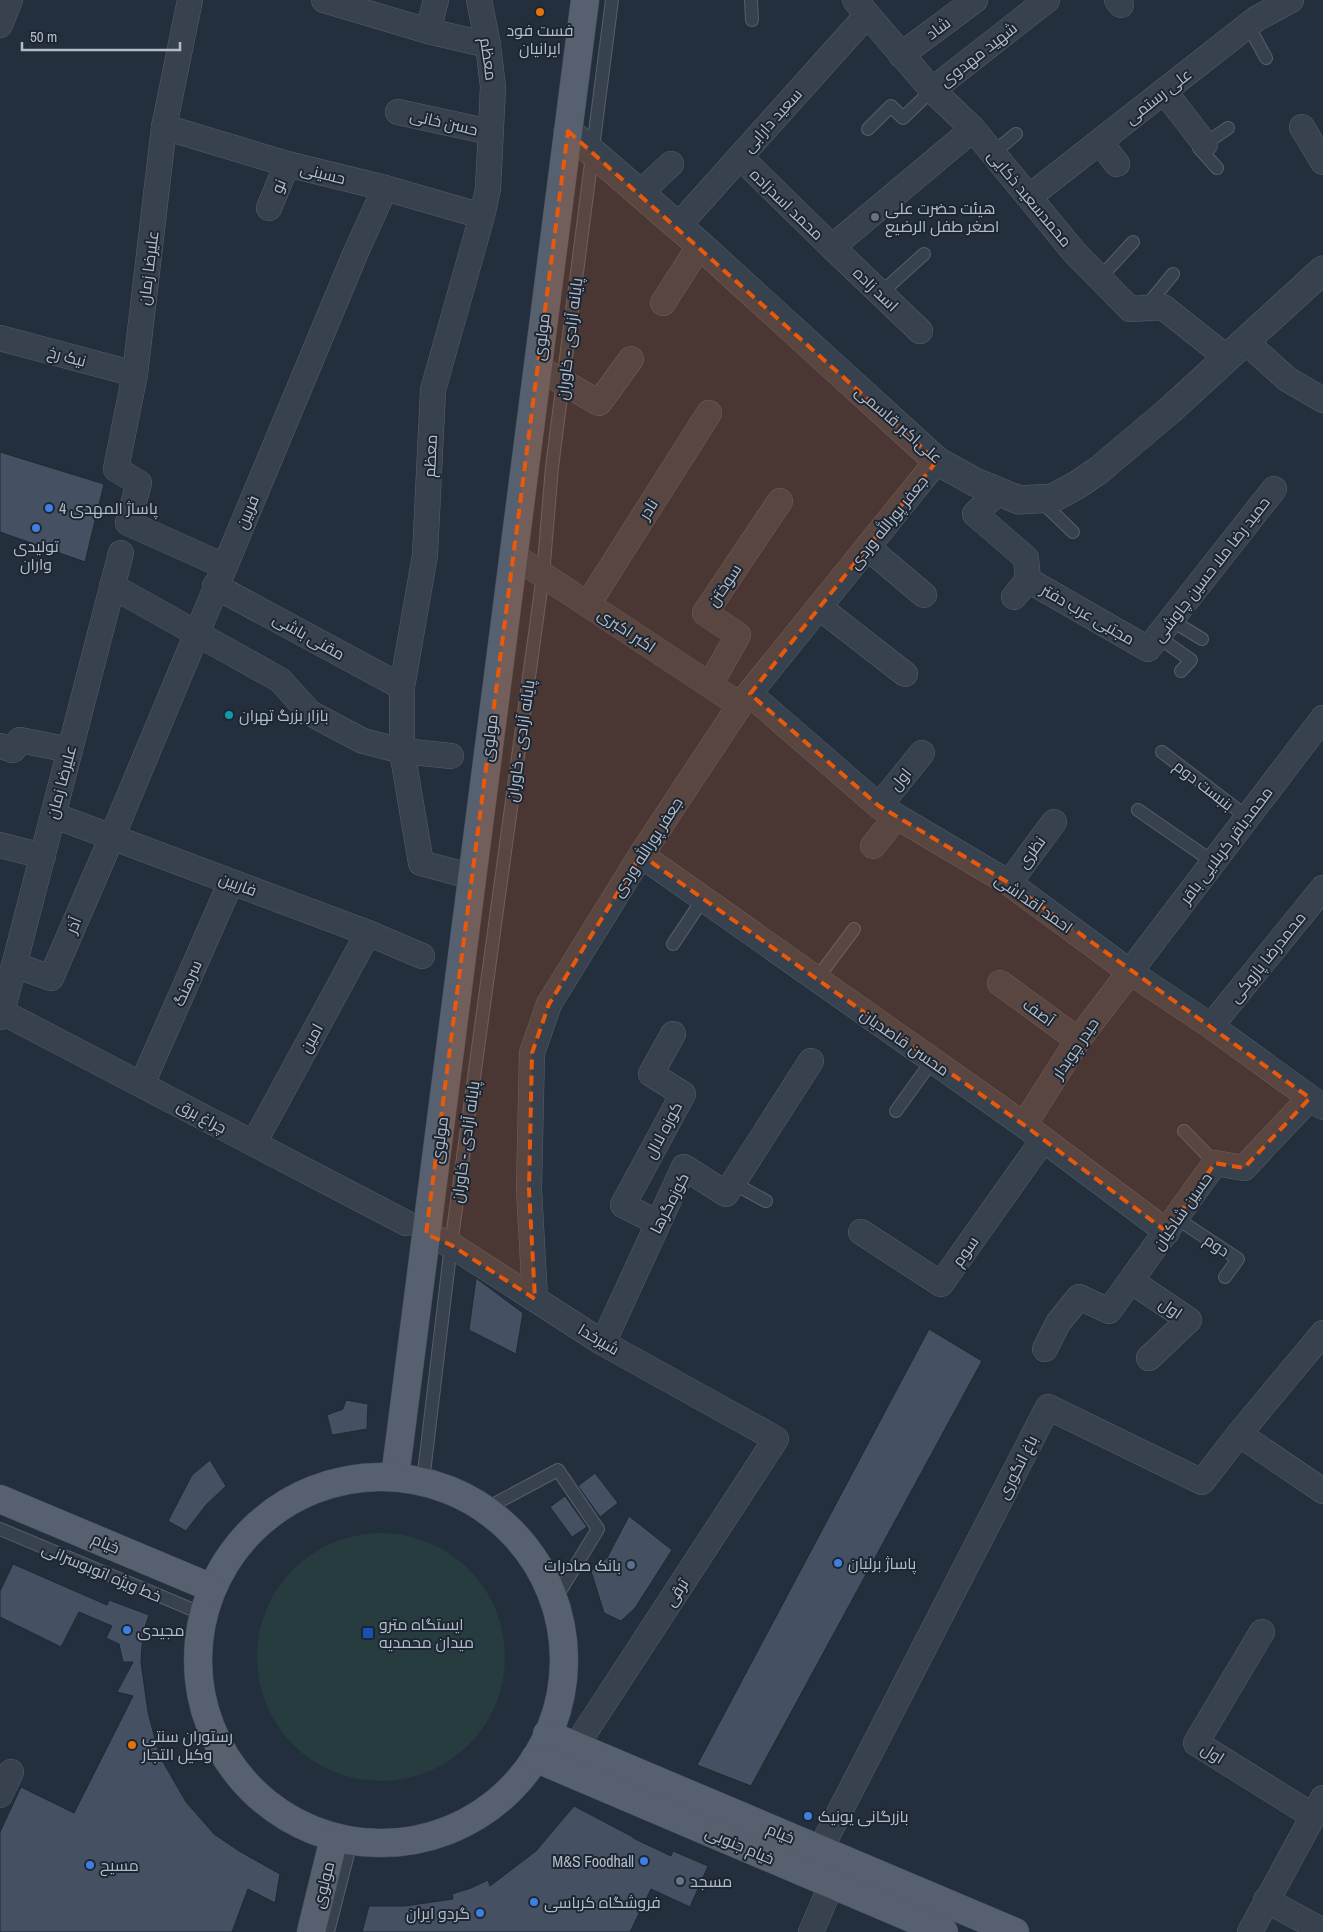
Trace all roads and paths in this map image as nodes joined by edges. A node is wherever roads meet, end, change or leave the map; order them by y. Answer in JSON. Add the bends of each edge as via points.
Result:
{"nodes":[{"id":1,"x":10,"y":0,"type":"edge"},
{"id":2,"x":190,"y":0,"type":"edge"},
{"id":3,"x":324,"y":0,"type":"edge"},
{"id":4,"x":436,"y":0,"type":"edge"},
{"id":5,"x":585,"y":0,"type":"edge"},
{"id":6,"x":612,"y":0,"type":"edge"},
{"id":7,"x":751,"y":0,"type":"edge"},
{"id":8,"x":974,"y":0,"type":"edge"},
{"id":9,"x":1047,"y":0,"type":"edge"},
{"id":10,"x":1291,"y":0,"type":"edge"},
{"id":11,"x":485,"y":1,"type":"edge"},
{"id":12,"x":861,"y":7,"type":"edge"},
{"id":13,"x":752,"y":20,"type":"dead end"},
{"id":14,"x":0,"y":25,"type":"edge"},
{"id":15,"x":1248,"y":25,"type":"junction"},
{"id":16,"x":428,"y":31,"type":"junction"},
{"id":17,"x":488,"y":45,"type":"junction"},
{"id":18,"x":901,"y":56,"type":"junction"},
{"id":19,"x":1266,"y":58,"type":"dead end"},
{"id":20,"x":932,"y":90,"type":"junction"},
{"id":21,"x":1164,"y":91,"type":"junction"},
{"id":22,"x":398,"y":112,"type":"dead end"},
{"id":23,"x":164,"y":127,"type":"junction"},
{"id":24,"x":1302,"y":127,"type":"dead end"},
{"id":25,"x":1228,"y":128,"type":"dead end"},
{"id":26,"x":868,"y":129,"type":"dead end"},
{"id":27,"x":973,"y":129,"type":"junction"},
{"id":28,"x":568,"y":131,"type":"junction"},
{"id":29,"x":490,"y":132,"type":"junction"},
{"id":30,"x":1016,"y":134,"type":"dead end"},
{"id":31,"x":1100,"y":142,"type":"junction"},
{"id":32,"x":1205,"y":144,"type":"junction"},
{"id":33,"x":592,"y":152,"type":"junction"},
{"id":34,"x":993,"y":153,"type":"junction"},
{"id":35,"x":740,"y":157,"type":"junction"},
{"id":36,"x":1323,"y":162,"type":"edge"},
{"id":37,"x":287,"y":164,"type":"junction"},
{"id":38,"x":671,"y":164,"type":"dead end"},
{"id":39,"x":1117,"y":164,"type":"dead end"},
{"id":40,"x":1217,"y":168,"type":"dead end"},
{"id":41,"x":386,"y":188,"type":"junction"},
{"id":42,"x":640,"y":193,"type":"junction"},
{"id":43,"x":1029,"y":197,"type":"junction"},
{"id":44,"x":269,"y":208,"type":"dead end"},
{"id":45,"x":482,"y":216,"type":"junction"},
{"id":46,"x":678,"y":226,"type":"junction"},
{"id":47,"x":1133,"y":242,"type":"dead end"},
{"id":48,"x":700,"y":245,"type":"junction"},
{"id":49,"x":832,"y":247,"type":"junction"},
{"id":50,"x":924,"y":254,"type":"dead end"},
{"id":51,"x":1323,"y":270,"type":"edge"},
{"id":52,"x":1173,"y":274,"type":"dead end"},
{"id":53,"x":1100,"y":278,"type":"junction"},
{"id":54,"x":881,"y":293,"type":"junction"},
{"id":55,"x":663,"y":302,"type":"dead end"},
{"id":56,"x":1145,"y":308,"type":"junction"},
{"id":57,"x":920,"y":331,"type":"dead end"},
{"id":58,"x":0,"y":338,"type":"edge"},
{"id":59,"x":1235,"y":349,"type":"junction"},
{"id":60,"x":631,"y":359,"type":"dead end"},
{"id":61,"x":537,"y":367,"type":"junction"},
{"id":62,"x":135,"y":374,"type":"junction"},
{"id":63,"x":563,"y":382,"type":"junction"},
{"id":64,"x":1323,"y":400,"type":"edge"},
{"id":65,"x":709,"y":413,"type":"dead end"},
{"id":66,"x":937,"y":460,"type":"junction"},
{"id":67,"x":1274,"y":490,"type":"dead end"},
{"id":68,"x":998,"y":492,"type":"junction"},
{"id":69,"x":1039,"y":499,"type":"junction"},
{"id":70,"x":780,"y":501,"type":"dead end"},
{"id":71,"x":128,"y":523,"type":"joint"},
{"id":72,"x":1073,"y":532,"type":"dead end"},
{"id":73,"x":867,"y":547,"type":"junction"},
{"id":74,"x":120,"y":553,"type":"dead end"},
{"id":75,"x":513,"y":555,"type":"junction"},
{"id":76,"x":543,"y":575,"type":"junction"},
{"id":77,"x":220,"y":576,"type":"junction"},
{"id":78,"x":112,"y":586,"type":"junction"},
{"id":79,"x":924,"y":595,"type":"dead end"},
{"id":80,"x":588,"y":604,"type":"junction"},
{"id":81,"x":819,"y":607,"type":"junction"},
{"id":82,"x":196,"y":633,"type":"junction"},
{"id":83,"x":1159,"y":635,"type":"junction"},
{"id":84,"x":1202,"y":639,"type":"dead end"},
{"id":85,"x":1181,"y":671,"type":"dead end"},
{"id":86,"x":905,"y":674,"type":"dead end"},
{"id":87,"x":710,"y":686,"type":"junction"},
{"id":88,"x":402,"y":687,"type":"junction"},
{"id":89,"x":745,"y":700,"type":"junction"},
{"id":90,"x":1323,"y":718,"type":"edge"},
{"id":91,"x":0,"y":746,"type":"edge"},
{"id":92,"x":70,"y":750,"type":"junction"},
{"id":93,"x":402,"y":752,"type":"junction"},
{"id":94,"x":1162,"y":752,"type":"dead end"},
{"id":95,"x":922,"y":753,"type":"dead end"},
{"id":96,"x":451,"y":756,"type":"dead end"},
{"id":97,"x":1138,"y":810,"type":"dead end"},
{"id":98,"x":887,"y":812,"type":"junction"},
{"id":99,"x":53,"y":815,"type":"junction"},
{"id":100,"x":1247,"y":818,"type":"junction"},
{"id":101,"x":1054,"y":822,"type":"dead end"},
{"id":102,"x":112,"y":837,"type":"junction"},
{"id":103,"x":0,"y":845,"type":"edge"},
{"id":104,"x":873,"y":846,"type":"dead end"},
{"id":105,"x":641,"y":855,"type":"junction"},
{"id":106,"x":43,"y":856,"type":"junction"},
{"id":107,"x":1213,"y":862,"type":"junction"},
{"id":108,"x":474,"y":877,"type":"junction"},
{"id":109,"x":232,"y":882,"type":"junction"},
{"id":110,"x":1009,"y":883,"type":"junction"},
{"id":111,"x":1323,"y":888,"type":"edge"},
{"id":112,"x":703,"y":900,"type":"junction"},
{"id":113,"x":854,"y":929,"type":"dead end"},
{"id":114,"x":368,"y":934,"type":"junction"},
{"id":115,"x":673,"y":944,"type":"dead end"},
{"id":116,"x":422,"y":956,"type":"dead end"},
{"id":117,"x":1130,"y":972,"type":"junction"},
{"id":118,"x":8,"y":976,"type":"edge"},
{"id":119,"x":816,"y":980,"type":"junction"},
{"id":120,"x":1000,"y":983,"type":"dead end"},
{"id":121,"x":1,"y":1015,"type":"edge"},
{"id":122,"x":1211,"y":1026,"type":"junction"},
{"id":123,"x":673,"y":1034,"type":"dead end"},
{"id":124,"x":1078,"y":1040,"type":"junction"},
{"id":125,"x":811,"y":1061,"type":"dead end"},
{"id":126,"x":932,"y":1061,"type":"junction"},
{"id":127,"x":142,"y":1084,"type":"junction"},
{"id":128,"x":1317,"y":1102,"type":"edge"},
{"id":129,"x":896,"y":1111,"type":"dead end"},
{"id":130,"x":1024,"y":1125,"type":"junction"},
{"id":131,"x":1184,"y":1131,"type":"dead end"},
{"id":132,"x":1043,"y":1140,"type":"junction"},
{"id":133,"x":254,"y":1143,"type":"junction"},
{"id":134,"x":1215,"y":1164,"type":"junction"},
{"id":135,"x":733,"y":1183,"type":"junction"},
{"id":136,"x":766,"y":1201,"type":"dead end"},
{"id":137,"x":658,"y":1223,"type":"junction"},
{"id":138,"x":1172,"y":1225,"type":"junction"},
{"id":139,"x":416,"y":1229,"type":"junction"},
{"id":140,"x":861,"y":1232,"type":"dead end"},
{"id":141,"x":451,"y":1245,"type":"junction"},
{"id":142,"x":1224,"y":1277,"type":"dead end"},
{"id":143,"x":1132,"y":1281,"type":"junction"},
{"id":144,"x":535,"y":1299,"type":"junction"},
{"id":145,"x":603,"y":1343,"type":"junction"},
{"id":146,"x":1319,"y":1347,"type":"edge"},
{"id":147,"x":1045,"y":1349,"type":"dead end"},
{"id":148,"x":1149,"y":1358,"type":"dead end"},
{"id":149,"x":1239,"y":1434,"type":"junction"},
{"id":150,"x":776,"y":1438,"type":"joint"},
{"id":151,"x":395,"y":1477,"type":"junction"},
{"id":152,"x":423,"y":1481,"type":"junction"},
{"id":153,"x":1323,"y":1490,"type":"edge"},
{"id":154,"x":0,"y":1499,"type":"edge"},
{"id":155,"x":485,"y":1509,"type":"junction"},
{"id":156,"x":0,"y":1529,"type":"edge"},
{"id":157,"x":212,"y":1588,"type":"junction"},
{"id":158,"x":554,"y":1601,"type":"junction"},
{"id":159,"x":203,"y":1614,"type":"junction"},
{"id":160,"x":1262,"y":1632,"type":"dead end"},
{"id":161,"x":547,"y":1734,"type":"junction"},
{"id":162,"x":576,"y":1746,"type":"junction"},
{"id":163,"x":535,"y":1758,"type":"junction"},
{"id":164,"x":11,"y":1772,"type":"dead end"},
{"id":165,"x":0,"y":1795,"type":"edge"},
{"id":166,"x":1318,"y":1807,"type":"edge"},
{"id":167,"x":343,"y":1840,"type":"junction"},
{"id":168,"x":820,"y":1850,"type":"junction"},
{"id":169,"x":832,"y":1883,"type":"junction"},
{"id":170,"x":1266,"y":1900,"type":"junction"},
{"id":171,"x":1323,"y":1931,"type":"edge"},
{"id":172,"x":311,"y":1932,"type":"edge"},
{"id":173,"x":328,"y":1932,"type":"edge"},
{"id":174,"x":811,"y":1932,"type":"edge"},
{"id":175,"x":944,"y":1932,"type":"edge"},
{"id":176,"x":1015,"y":1932,"type":"edge"},
{"id":177,"x":1250,"y":1932,"type":"edge"}],
"edges":[{"from":1,"to":14,"type":"street"},
{"from":2,"to":23,"type":"street","name":"علیرضا زمان"},
{"from":3,"to":16,"type":"street"},
{"from":4,"to":16,"type":"street"},
{"from":5,"to":28,"type":"main road","name":"مولوی"},
{"from":6,"to":33,"type":"lane","name":"پایانه آزادی - خاوران"},
{"from":7,"to":13,"type":"lane"},
{"from":8,"to":18,"type":"street","name":"شاد"},
{"from":9,"to":20,"type":"street","name":"شهید مهدوی"},
{"from":10,"to":15,"type":"street","name":"علی رستمی"},
{"from":11,"to":17,"type":"street","name":"معظم"},
{"from":12,"to":18,"type":"street","name":"محمدسعید ذکایی"},
{"from":12,"to":35,"type":"street","name":"سعید دارابی"},
{"from":15,"to":19,"type":"lane"},
{"from":15,"to":21,"type":"street","name":"علی رستمی"},
{"from":16,"to":17,"type":"street"},
{"from":17,"to":29,"type":"street","name":"معظم","via":[[493,87]]},
{"from":18,"to":20,"type":"street","name":"محمدسعید ذکایی"},
{"from":20,"to":26,"type":"lane","via":[[903,118],[891,106]]},
{"from":20,"to":27,"type":"street","name":"محمدسعید ذکایی"},
{"from":21,"to":31,"type":"street","name":"علی رستمی"},
{"from":21,"to":32,"type":"street"},
{"from":22,"to":29,"type":"street","name":"حسن خانی"},
{"from":23,"to":37,"type":"street","name":"حسینی"},
{"from":23,"to":62,"type":"street","name":"علیرضا زمان"},
{"from":24,"to":36,"type":"street"},
{"from":25,"to":32,"type":"lane"},
{"from":27,"to":34,"type":"street","name":"محمدسعید ذکایی"},
{"from":27,"to":49,"type":"street","name":"محمد اسدزاده"},
{"from":28,"to":33,"type":"street","name":"علی‌اکبر قاسمی"},
{"from":28,"to":61,"type":"main road","name":"مولوی"},
{"from":29,"to":45,"type":"street","name":"معظم","via":[[488,189]]},
{"from":30,"to":34,"type":"lane"},
{"from":31,"to":39,"type":"street"},
{"from":31,"to":43,"type":"street","name":"علی رستمی"},
{"from":32,"to":40,"type":"lane","via":[[1200,148]]},
{"from":33,"to":42,"type":"street","name":"علی‌اکبر قاسمی"},
{"from":33,"to":63,"type":"lane","name":"پایانه آزادی - خاوران"},
{"from":34,"to":43,"type":"street","name":"محمدسعید ذکایی"},
{"from":35,"to":46,"type":"street","name":"سعید دارابی"},
{"from":35,"to":49,"type":"street","name":"محمد اسدزاده"},
{"from":37,"to":41,"type":"street","name":"حسینی"},
{"from":37,"to":44,"type":"street","name":"نو"},
{"from":38,"to":42,"type":"street"},
{"from":41,"to":45,"type":"street","name":"حسینی"},
{"from":41,"to":77,"type":"street","name":"فربین"},
{"from":42,"to":46,"type":"street","name":"علی‌اکبر قاسمی"},
{"from":43,"to":53,"type":"street","name":"محمدسعید ذکایی"},
{"from":45,"to":88,"type":"street","name":"معظم","via":[[433,390],[425,555]]},
{"from":46,"to":48,"type":"street","name":"علی‌اکبر قاسمی"},
{"from":47,"to":53,"type":"lane"},
{"from":48,"to":55,"type":"street"},
{"from":48,"to":66,"type":"street","name":"علی‌اکبر قاسمی"},
{"from":49,"to":54,"type":"street","name":"اسد زاده"},
{"from":50,"to":54,"type":"lane"},
{"from":51,"to":59,"type":"street","name":"علی‌اکبر قاسمی"},
{"from":52,"to":56,"type":"lane"},
{"from":53,"to":56,"type":"street","name":"محمدسعید ذکایی","via":[[1130,309]]},
{"from":54,"to":57,"type":"street","name":"اسد زاده"},
{"from":56,"to":59,"type":"street","name":"محمدسعید ذکایی","via":[[1163,307]]},
{"from":58,"to":62,"type":"street","name":"نیک رخ"},
{"from":59,"to":64,"type":"street","name":"محمدسعید ذکایی"},
{"from":59,"to":69,"type":"street","name":"علی‌اکبر قاسمی","via":[[1099,470],[1053,498]]},
{"from":60,"to":63,"type":"street","via":[[599,403]]},
{"from":61,"to":63,"type":"street"},
{"from":61,"to":75,"type":"main road","name":"مولوی"},
{"from":62,"to":71,"type":"street","name":"علیرضا زمان","via":[[116,469],[139,483]]},
{"from":63,"to":76,"type":"lane","name":"پایانه آزادی - خاوران"},
{"from":65,"to":80,"type":"street","name":"نادر"},
{"from":66,"to":68,"type":"street","name":"علی‌اکبر قاسمی"},
{"from":66,"to":73,"type":"street","name":"جعفر پورالله وردی"},
{"from":67,"to":83,"type":"street","name":"حمید رضا ملا حسین چاوشی"},
{"from":68,"to":69,"type":"street","name":"علی‌اکبر قاسمی","via":[[1020,500]]},
{"from":68,"to":83,"type":"street","name":"مجتبی عرب دفتر","via":[[975,514],[1026,558],[1021,588]]},
{"from":69,"to":72,"type":"lane"},
{"from":70,"to":87,"type":"street","name":"سوختن","via":[[705,613],[738,635]]},
{"from":71,"to":77,"type":"street","name":"مقنی باشی"},
{"from":73,"to":79,"type":"street"},
{"from":73,"to":81,"type":"street","name":"جعفر پورالله وردی"},
{"from":74,"to":78,"type":"street","name":"علیرضا زمان"},
{"from":75,"to":76,"type":"street","name":"اکبر اکبری"},
{"from":75,"to":108,"type":"main road","name":"مولوی"},
{"from":76,"to":80,"type":"street","name":"اکبر اکبری"},
{"from":76,"to":141,"type":"lane","name":"پایانه آزادی - خاوران"},
{"from":77,"to":82,"type":"street","name":"فربین"},
{"from":77,"to":88,"type":"street","name":"مقنی باشی"},
{"from":78,"to":82,"type":"street"},
{"from":78,"to":92,"type":"street","name":"علیرضا زمان"},
{"from":80,"to":87,"type":"street","name":"اکبر اکبری"},
{"from":81,"to":86,"type":"street"},
{"from":81,"to":89,"type":"street","name":"جعفر پورالله وردی"},
{"from":82,"to":93,"type":"street","via":[[280,680],[310,713],[363,741]]},
{"from":82,"to":102,"type":"street","name":"فربین"},
{"from":83,"to":84,"type":"lane"},
{"from":83,"to":85,"type":"lane","via":[[1191,660]]},
{"from":87,"to":89,"type":"street","name":"اکبر اکبری"},
{"from":88,"to":93,"type":"street","name":"معظم"},
{"from":89,"to":98,"type":"street","name":"احمد آقداشی"},
{"from":89,"to":105,"type":"street","name":"جعفر پورالله وردی"},
{"from":90,"to":100,"type":"street","name":"محمدباقر کربلایی باقر"},
{"from":91,"to":92,"type":"street","via":[[13,750],[20,740]]},
{"from":92,"to":99,"type":"street","name":"علیرضا زمان"},
{"from":93,"to":96,"type":"street"},
{"from":93,"to":108,"type":"street","name":"معظم","via":[[421,864]]},
{"from":94,"to":100,"type":"lane","name":"بنبست دوم"},
{"from":95,"to":98,"type":"street","name":"اول"},
{"from":97,"to":107,"type":"lane"},
{"from":98,"to":104,"type":"street"},
{"from":98,"to":110,"type":"street","name":"احمد آقداشی"},
{"from":99,"to":102,"type":"street","name":"فاربین"},
{"from":99,"to":106,"type":"street","name":"علیرضا زمان"},
{"from":100,"to":107,"type":"street","name":"محمدباقر کربلایی باقر"},
{"from":101,"to":110,"type":"street","name":"نظری"},
{"from":102,"to":109,"type":"street","name":"فاربین"},
{"from":102,"to":118,"type":"street","name":"آذر","via":[[50,978]]},
{"from":103,"to":106,"type":"street"},
{"from":105,"to":112,"type":"street","name":"محسن قاصدیان"},
{"from":105,"to":144,"type":"street","name":"جعفر پورالله وردی","via":[[549,1004],[532,1053],[529,1188]]},
{"from":106,"to":118,"type":"street","name":"علیرضا زمان"},
{"from":107,"to":117,"type":"street","name":"محمدباقر کربلایی باقر"},
{"from":108,"to":139,"type":"main road","name":"مولوی"},
{"from":109,"to":114,"type":"street","name":"فاربین"},
{"from":109,"to":127,"type":"street","name":"سرهنگ"},
{"from":110,"to":117,"type":"street","name":"احمد آقداشی"},
{"from":111,"to":122,"type":"street","name":"محمدرضا پازوکی"},
{"from":112,"to":115,"type":"lane"},
{"from":112,"to":119,"type":"street","name":"محسن قاصدیان"},
{"from":113,"to":119,"type":"lane"},
{"from":114,"to":116,"type":"street","name":"فاربین"},
{"from":114,"to":133,"type":"street","name":"امین"},
{"from":117,"to":122,"type":"street","name":"احمد آقداشی"},
{"from":117,"to":124,"type":"street","name":"حیدر چوبدار"},
{"from":118,"to":121,"type":"street","name":"علیرضا زمان"},
{"from":119,"to":126,"type":"street","name":"محسن قاصدیان"},
{"from":120,"to":124,"type":"street","name":"آصف"},
{"from":121,"to":127,"type":"street","name":"چراغ برق"},
{"from":122,"to":128,"type":"street","name":"احمد آقداشی"},
{"from":123,"to":137,"type":"street","name":"کوزه لاال","via":[[651,1074],[683,1094],[623,1205]]},
{"from":124,"to":130,"type":"street","name":"حیدر چوبدار"},
{"from":125,"to":135,"type":"street"},
{"from":126,"to":129,"type":"lane"},
{"from":126,"to":130,"type":"street","name":"محسن قاصدیان"},
{"from":127,"to":133,"type":"street","name":"چراغ برق"},
{"from":128,"to":134,"type":"street","name":"حسین شاکیان","via":[[1244,1168]]},
{"from":130,"to":132,"type":"street","name":"محسن قاصدیان"},
{"from":131,"to":134,"type":"lane"},
{"from":132,"to":138,"type":"street","name":"محسن قاصدیان"},
{"from":132,"to":140,"type":"street","name":"سوم","via":[[941,1284]]},
{"from":133,"to":139,"type":"street","name":"چراغ برق"},
{"from":134,"to":138,"type":"street","name":"حسین شاکیان"},
{"from":135,"to":136,"type":"lane"},
{"from":135,"to":137,"type":"street","name":"کوزه‌گرها","via":[[726,1194],[684,1167]]},
{"from":137,"to":145,"type":"street","name":"کوزه‌گرها"},
{"from":138,"to":142,"type":"lane","name":"دوم","via":[[1238,1259]]},
{"from":138,"to":143,"type":"street","name":"حسین شاکیان"},
{"from":139,"to":141,"type":"street","name":"شیرخدا"},
{"from":139,"to":151,"type":"main road","name":"مولوی"},
{"from":141,"to":144,"type":"street","name":"شیرخدا"},
{"from":141,"to":152,"type":"lane","name":"پایانه آزادی - خاوران"},
{"from":143,"to":147,"type":"street","name":"حسین شاکیان","via":[[1109,1311],[1079,1297],[1058,1323]]},
{"from":143,"to":148,"type":"street","name":"اول","via":[[1189,1320]]},
{"from":144,"to":145,"type":"street","name":"شیرخدا"},
{"from":145,"to":150,"type":"street","name":"شیرخدا"},
{"from":146,"to":149,"type":"street","name":"باغ انگوری"},
{"from":149,"to":153,"type":"street"},
{"from":149,"to":168,"type":"street","name":"باغ انگوری","via":[[1202,1482],[1048,1407]]},
{"from":150,"to":162,"type":"street","name":"ترقی"},
{"from":151,"to":152,"type":"main road"},
{"from":151,"to":157,"type":"main road","via":[[350,1479],[306,1492],[267,1516],[235,1549]]},
{"from":152,"to":155,"type":"main road","via":[[455,1492]]},
{"from":154,"to":157,"type":"main road","name":"خیام"},
{"from":155,"to":158,"type":"main road","via":[[527,1550]]},
{"from":155,"to":158,"type":"lane","via":[[558,1470],[598,1528]]},
{"from":156,"to":159,"type":"lane","name":"خط ویژه اتوبوسرانی"},
{"from":157,"to":159,"type":"main road"},
{"from":158,"to":161,"type":"main road","via":[[563,1644],[562,1687]]},
{"from":159,"to":167,"type":"main road","via":[[197,1655],[201,1696],[213,1736],[234,1771],[262,1801],[296,1824]]},
{"from":160,"to":166,"type":"street","name":"اول","via":[[1196,1743]]},
{"from":161,"to":162,"type":"main road","name":"خیام"},
{"from":161,"to":163,"type":"main road"},
{"from":162,"to":168,"type":"main road","name":"خیام"},
{"from":163,"to":167,"type":"main road","via":[[516,1784],[489,1809],[457,1827],[423,1839],[387,1844]]},
{"from":163,"to":169,"type":"main road","name":"خیام جنوبی"},
{"from":164,"to":165,"type":"street"},
{"from":166,"to":170,"type":"street"},
{"from":167,"to":172,"type":"main road","name":"مولوی"},
{"from":167,"to":173,"type":"lane"},
{"from":168,"to":176,"type":"main road","name":"خیام"},
{"from":169,"to":174,"type":"street"},
{"from":169,"to":175,"type":"main road","name":"خیام جنوبی"},
{"from":170,"to":171,"type":"street"},
{"from":170,"to":177,"type":"street"}]}
